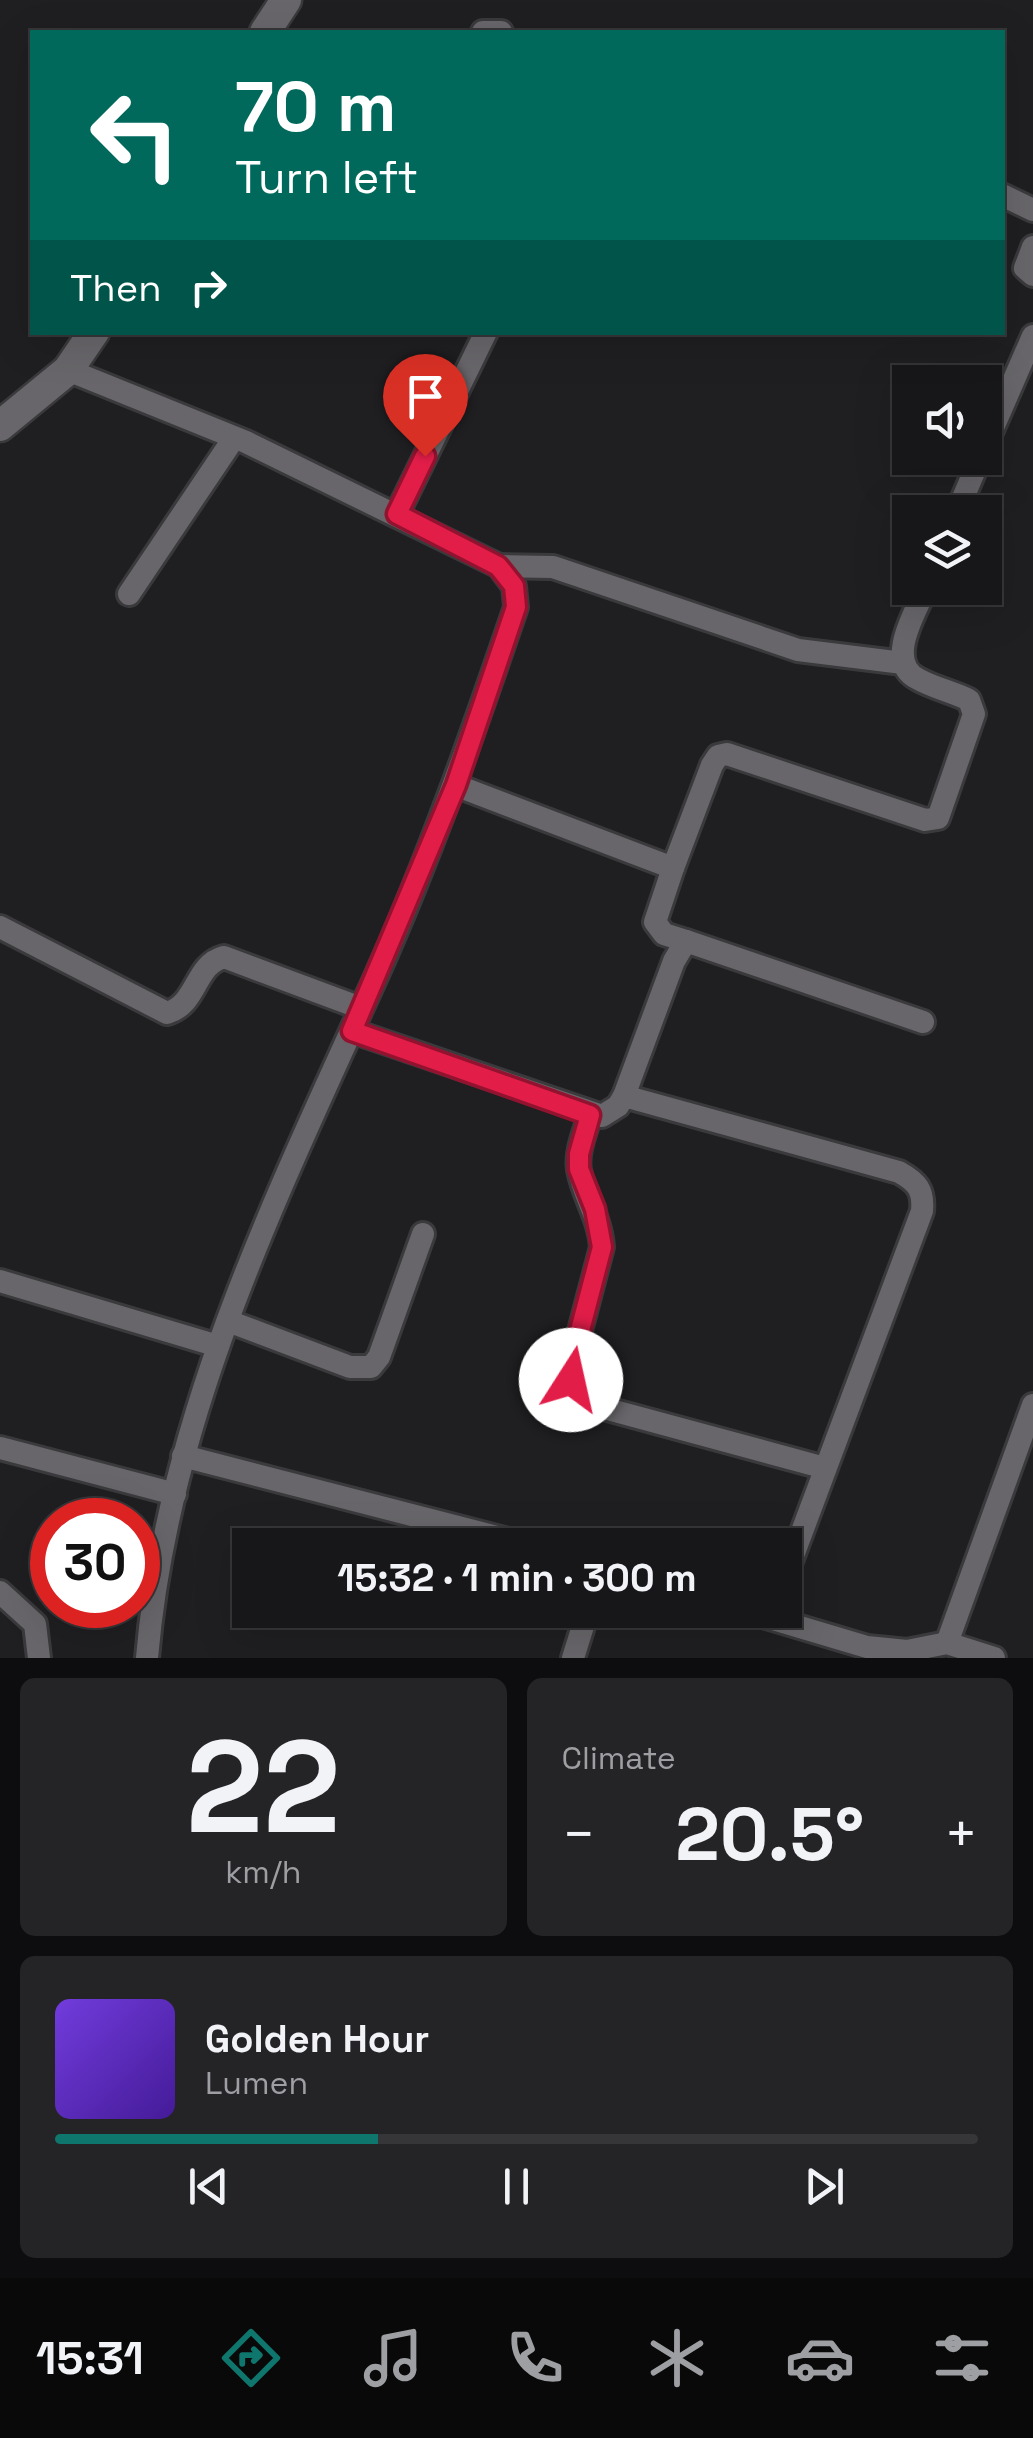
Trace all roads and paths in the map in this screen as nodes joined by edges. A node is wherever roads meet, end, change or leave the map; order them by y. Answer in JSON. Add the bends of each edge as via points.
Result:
{"nodes":[{"id":1,"x":286,"y":0,"type":"edge"},
{"id":2,"x":266,"y":30,"type":"edge"},
{"id":3,"x":1005,"y":196,"type":"edge"},
{"id":4,"x":1033,"y":210,"type":"edge"},
{"id":5,"x":1033,"y":247,"type":"edge"},
{"id":6,"x":1033,"y":275,"type":"edge"},
{"id":7,"x":92,"y":335,"type":"edge"},
{"id":8,"x":485,"y":335,"type":"edge"},
{"id":9,"x":1033,"y":336,"type":"edge"},
{"id":10,"x":68,"y":370,"type":"junction"},
{"id":11,"x":1002,"y":407,"type":"edge"},
{"id":12,"x":0,"y":426,"type":"edge"},
{"id":13,"x":234,"y":438,"type":"junction"},
{"id":14,"x":397,"y":514,"type":"junction"},
{"id":15,"x":498,"y":566,"type":"junction"},
{"id":16,"x":128,"y":594,"type":"dead end"},
{"id":17,"x":919,"y":605,"type":"edge"},
{"id":18,"x":903,"y":663,"type":"junction"},
{"id":19,"x":456,"y":785,"type":"junction"},
{"id":20,"x":672,"y":868,"type":"junction"},
{"id":21,"x":0,"y":927,"type":"edge"},
{"id":22,"x":686,"y":941,"type":"junction"},
{"id":23,"x":361,"y":1008,"type":"junction"},
{"id":24,"x":924,"y":1022,"type":"dead end"},
{"id":25,"x":352,"y":1031,"type":"junction"},
{"id":26,"x":624,"y":1096,"type":"junction"},
{"id":27,"x":590,"y":1115,"type":"junction"},
{"id":28,"x":423,"y":1234,"type":"dead end"},
{"id":29,"x":0,"y":1281,"type":"edge"},
{"id":30,"x":228,"y":1321,"type":"junction"},
{"id":31,"x":218,"y":1346,"type":"junction"},
{"id":32,"x":1033,"y":1405,"type":"edge"},
{"id":33,"x":0,"y":1448,"type":"edge"},
{"id":34,"x":184,"y":1456,"type":"junction"},
{"id":35,"x":826,"y":1468,"type":"junction"},
{"id":36,"x":175,"y":1494,"type":"junction"},
{"id":37,"x":462,"y":1528,"type":"edge"},
{"id":38,"x":802,"y":1532,"type":"edge"},
{"id":39,"x":0,"y":1592,"type":"edge"},
{"id":40,"x":802,"y":1624,"type":"edge"},
{"id":41,"x":582,"y":1628,"type":"edge"},
{"id":42,"x":947,"y":1643,"type":"junction"},
{"id":43,"x":39,"y":1658,"type":"edge"},
{"id":44,"x":148,"y":1658,"type":"edge"},
{"id":45,"x":573,"y":1658,"type":"edge"},
{"id":46,"x":994,"y":1658,"type":"edge"}],
"edges":[{"from":1,"to":2,"type":"street"},
{"from":3,"to":4,"type":"street"},
{"from":5,"to":6,"type":"street","via":[[1025,268]]},
{"from":7,"to":10,"type":"street"},
{"from":8,"to":14,"type":"street"},
{"from":9,"to":11,"type":"street"},
{"from":10,"to":12,"type":"street"},
{"from":10,"to":13,"type":"street"},
{"from":13,"to":14,"type":"street"},
{"from":13,"to":16,"type":"street"},
{"from":14,"to":15,"type":"street"},
{"from":15,"to":18,"type":"street","via":[[566,570],[798,650]]},
{"from":15,"to":19,"type":"street","via":[[514,586],[516,607]]},
{"from":17,"to":18,"type":"street"},
{"from":18,"to":20,"type":"street","via":[[914,678],[973,706],[938,818],[925,820],[727,754],[712,765]]},
{"from":19,"to":20,"type":"street"},
{"from":19,"to":23,"type":"street"},
{"from":20,"to":22,"type":"street","via":[[655,922],[664,934]]},
{"from":21,"to":23,"type":"street","via":[[167,1013],[188,1002],[205,968],[224,957]]},
{"from":22,"to":24,"type":"street"},
{"from":22,"to":26,"type":"street"},
{"from":23,"to":25,"type":"street"},
{"from":25,"to":27,"type":"street"},
{"from":25,"to":30,"type":"street"},
{"from":26,"to":27,"type":"street","via":[[610,1113]]},
{"from":26,"to":35,"type":"street","via":[[900,1172],[924,1196]]},
{"from":27,"to":35,"type":"street","via":[[579,1169],[602,1247],[572,1361],[576,1394],[600,1407]]},
{"from":28,"to":30,"type":"street","via":[[371,1367],[350,1368]]},
{"from":29,"to":31,"type":"street"},
{"from":30,"to":31,"type":"street"},
{"from":31,"to":34,"type":"street"},
{"from":32,"to":42,"type":"street"},
{"from":33,"to":36,"type":"street"},
{"from":34,"to":36,"type":"street"},
{"from":34,"to":37,"type":"street"},
{"from":35,"to":38,"type":"street"},
{"from":36,"to":44,"type":"street"},
{"from":39,"to":43,"type":"street","via":[[35,1624]]},
{"from":40,"to":42,"type":"street","via":[[888,1650]]},
{"from":41,"to":45,"type":"street"},
{"from":42,"to":46,"type":"street"}]}
